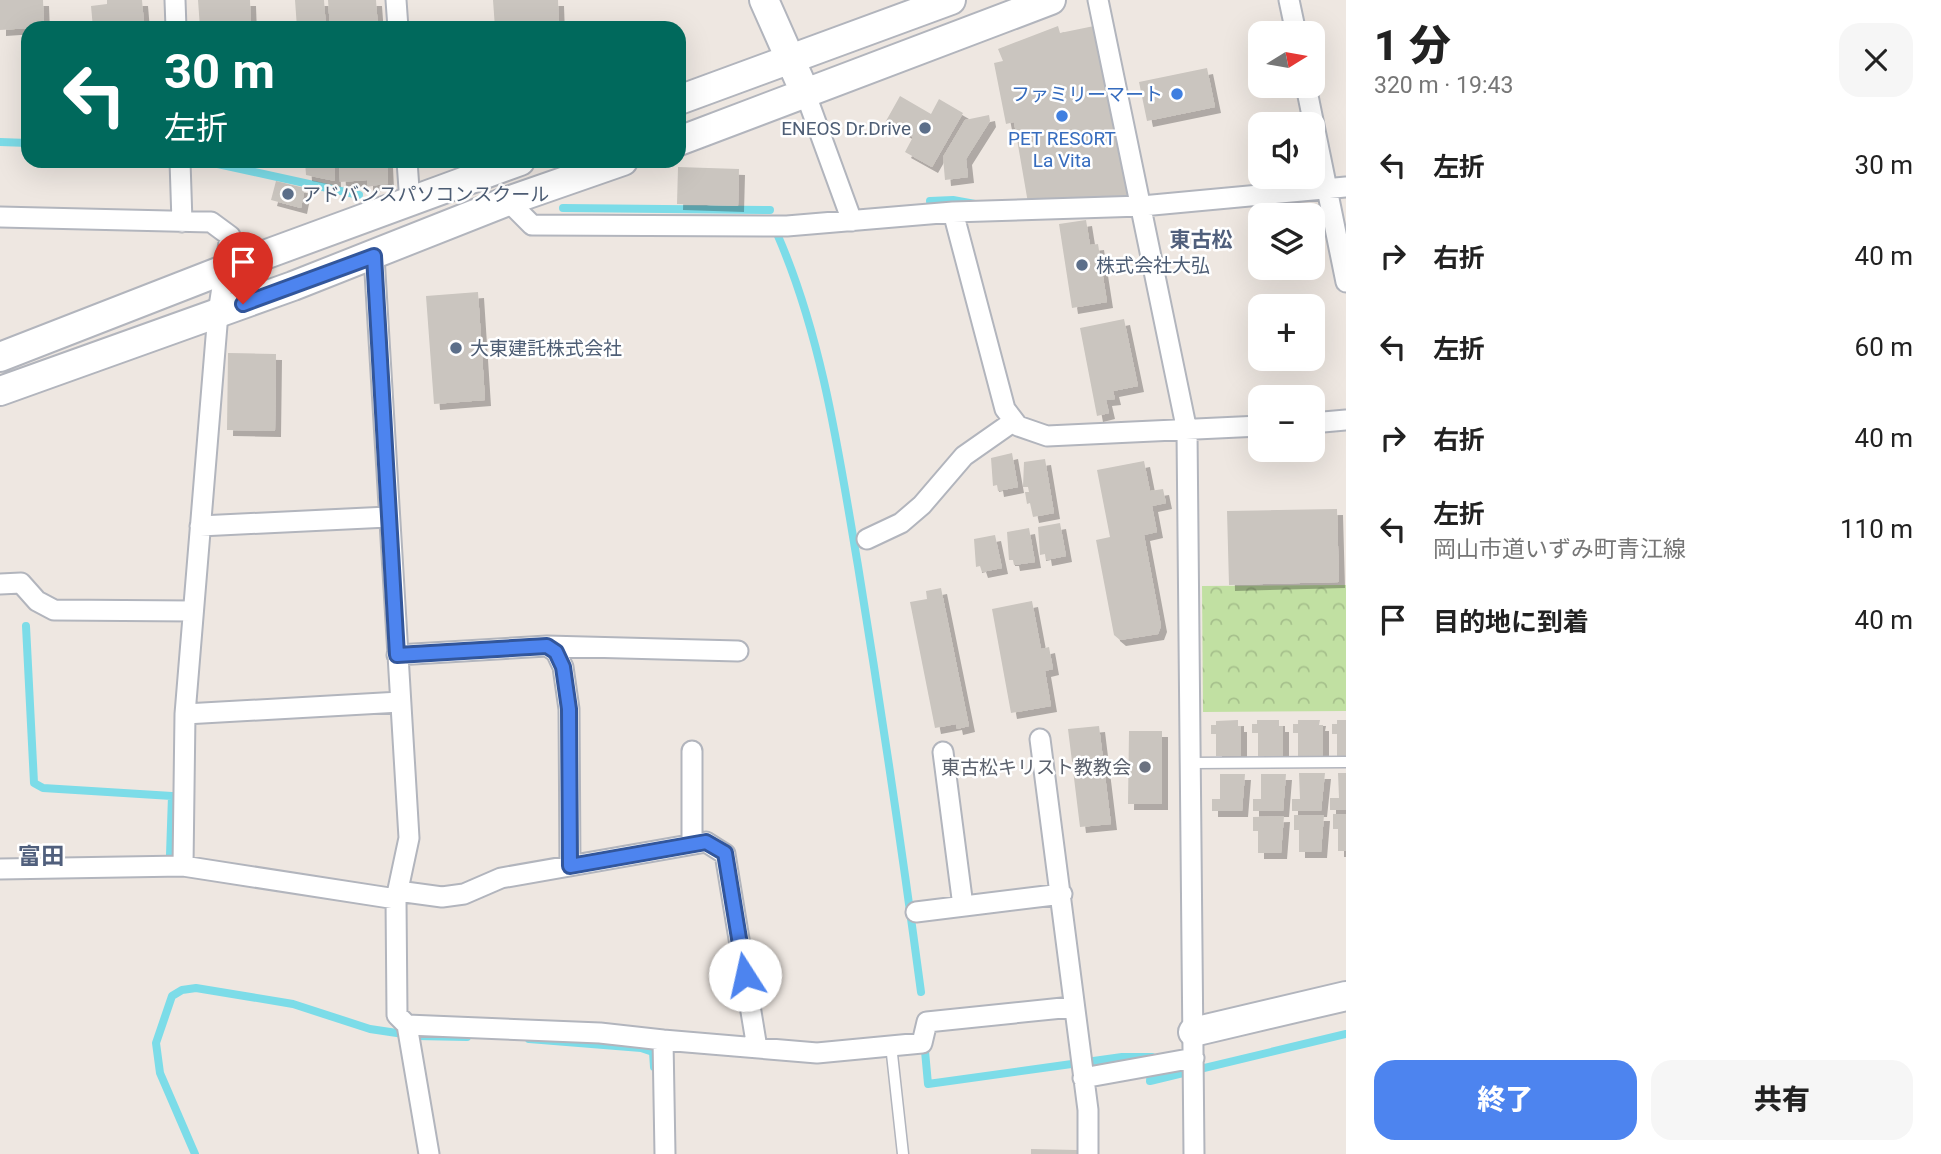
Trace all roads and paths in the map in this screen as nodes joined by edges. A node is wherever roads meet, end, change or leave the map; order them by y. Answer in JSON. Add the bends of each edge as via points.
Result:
{"nodes":[{"id":1,"x":175,"y":0,"type":"edge"},
{"id":2,"x":396,"y":0,"type":"edge"},
{"id":3,"x":764,"y":0,"type":"edge"},
{"id":4,"x":951,"y":0,"type":"edge"},
{"id":5,"x":1051,"y":0,"type":"edge"},
{"id":6,"x":1098,"y":0,"type":"edge"},
{"id":7,"x":1289,"y":0,"type":"edge"},
{"id":8,"x":903,"y":9,"type":"edge"},
{"id":9,"x":176,"y":21,"type":"edge"},
{"id":10,"x":398,"y":21,"type":"edge"},
{"id":11,"x":1293,"y":21,"type":"edge"},
{"id":12,"x":791,"y":57,"type":"junction"},
{"id":13,"x":806,"y":95,"type":"junction"},
{"id":14,"x":686,"y":97,"type":"edge"},
{"id":15,"x":1310,"y":98,"type":"edge"},
{"id":16,"x":686,"y":138,"type":"edge"},
{"id":17,"x":180,"y":168,"type":"edge"},
{"id":18,"x":408,"y":168,"type":"edge"},
{"id":19,"x":502,"y":168,"type":"edge"},
{"id":20,"x":603,"y":168,"type":"edge"},
{"id":21,"x":1337,"y":188,"type":"edge"},
{"id":22,"x":508,"y":201,"type":"junction"},
{"id":23,"x":410,"y":203,"type":"junction"},
{"id":24,"x":1142,"y":206,"type":"junction"},
{"id":25,"x":953,"y":212,"type":"junction"},
{"id":26,"x":0,"y":218,"type":"edge"},
{"id":27,"x":852,"y":220,"type":"junction"},
{"id":28,"x":182,"y":222,"type":"junction"},
{"id":29,"x":374,"y":256,"type":"junction"},
{"id":30,"x":226,"y":269,"type":"junction"},
{"id":31,"x":1346,"y":282,"type":"edge"},
{"id":32,"x":218,"y":313,"type":"junction"},
{"id":33,"x":0,"y":357,"type":"edge"},
{"id":34,"x":0,"y":391,"type":"edge"},
{"id":35,"x":1346,"y":420,"type":"edge"},
{"id":36,"x":1014,"y":421,"type":"junction"},
{"id":37,"x":1325,"y":422,"type":"edge"},
{"id":38,"x":1248,"y":427,"type":"edge"},
{"id":39,"x":1187,"y":430,"type":"junction"},
{"id":40,"x":388,"y":517,"type":"junction"},
{"id":41,"x":200,"y":526,"type":"junction"},
{"id":42,"x":867,"y":539,"type":"dead end"},
{"id":43,"x":0,"y":584,"type":"edge"},
{"id":44,"x":193,"y":611,"type":"junction"},
{"id":45,"x":547,"y":646,"type":"junction"},
{"id":46,"x":738,"y":651,"type":"dead end"},
{"id":47,"x":397,"y":655,"type":"junction"},
{"id":48,"x":400,"y":702,"type":"junction"},
{"id":49,"x":186,"y":714,"type":"junction"},
{"id":50,"x":1040,"y":739,"type":"dead end"},
{"id":51,"x":692,"y":751,"type":"dead end"},
{"id":52,"x":943,"y":752,"type":"dead end"},
{"id":53,"x":1346,"y":762,"type":"edge"},
{"id":54,"x":1191,"y":763,"type":"junction"},
{"id":55,"x":692,"y":844,"type":"junction"},
{"id":56,"x":183,"y":866,"type":"junction"},
{"id":57,"x":570,"y":866,"type":"junction"},
{"id":58,"x":0,"y":869,"type":"edge"},
{"id":59,"x":1062,"y":894,"type":"junction"},
{"id":60,"x":397,"y":901,"type":"junction"},
{"id":61,"x":963,"y":906,"type":"junction"},
{"id":62,"x":916,"y":912,"type":"dead end"},
{"id":63,"x":1346,"y":996,"type":"edge"},
{"id":64,"x":1072,"y":1007,"type":"junction"},
{"id":65,"x":407,"y":1032,"type":"junction"},
{"id":66,"x":663,"y":1040,"type":"junction"},
{"id":67,"x":891,"y":1045,"type":"junction"},
{"id":68,"x":757,"y":1048,"type":"junction"},
{"id":69,"x":1194,"y":1058,"type":"junction"},
{"id":70,"x":1082,"y":1069,"type":"junction"},
{"id":71,"x":429,"y":1154,"type":"edge"},
{"id":72,"x":665,"y":1154,"type":"edge"},
{"id":73,"x":903,"y":1154,"type":"edge"},
{"id":74,"x":1088,"y":1154,"type":"edge"},
{"id":75,"x":1194,"y":1154,"type":"edge"}],
"edges":[{"from":1,"to":9,"type":"street"},
{"from":2,"to":10,"type":"street"},
{"from":3,"to":12,"type":"street"},
{"from":4,"to":8,"type":"street"},
{"from":5,"to":13,"type":"street"},
{"from":6,"to":24,"type":"street"},
{"from":7,"to":11,"type":"street"},
{"from":8,"to":12,"type":"street"},
{"from":12,"to":13,"type":"street"},
{"from":12,"to":14,"type":"street"},
{"from":13,"to":16,"type":"street"},
{"from":13,"to":27,"type":"street"},
{"from":15,"to":21,"type":"street"},
{"from":17,"to":28,"type":"street"},
{"from":18,"to":23,"type":"street"},
{"from":19,"to":23,"type":"street"},
{"from":20,"to":22,"type":"street"},
{"from":21,"to":24,"type":"street"},
{"from":21,"to":31,"type":"street"},
{"from":22,"to":27,"type":"street","via":[[532,225],[787,226]]},
{"from":22,"to":29,"type":"street"},
{"from":23,"to":30,"type":"street"},
{"from":24,"to":25,"type":"street"},
{"from":24,"to":39,"type":"street"},
{"from":25,"to":27,"type":"street"},
{"from":25,"to":36,"type":"street","via":[[1004,409]]},
{"from":26,"to":28,"type":"street"},
{"from":28,"to":30,"type":"street","via":[[211,222],[230,236]]},
{"from":29,"to":32,"type":"street"},
{"from":29,"to":40,"type":"street"},
{"from":30,"to":32,"type":"street"},
{"from":30,"to":33,"type":"street"},
{"from":32,"to":34,"type":"street"},
{"from":32,"to":41,"type":"street"},
{"from":35,"to":37,"type":"street"},
{"from":36,"to":39,"type":"street","via":[[1047,436]]},
{"from":36,"to":42,"type":"street","via":[[964,456],[901,523]]},
{"from":38,"to":39,"type":"street"},
{"from":39,"to":54,"type":"street"},
{"from":40,"to":41,"type":"street"},
{"from":40,"to":47,"type":"street"},
{"from":41,"to":44,"type":"street"},
{"from":43,"to":44,"type":"street","via":[[21,583],[37,601],[54,610]]},
{"from":44,"to":49,"type":"street"},
{"from":45,"to":46,"type":"street"},
{"from":45,"to":47,"type":"street"},
{"from":45,"to":57,"type":"street","via":[[556,652],[563,667],[569,709]]},
{"from":47,"to":48,"type":"street"},
{"from":48,"to":49,"type":"street"},
{"from":48,"to":60,"type":"street","via":[[409,838]]},
{"from":49,"to":56,"type":"street"},
{"from":50,"to":59,"type":"street"},
{"from":51,"to":55,"type":"street"},
{"from":52,"to":61,"type":"street"},
{"from":53,"to":54,"type":"lane"},
{"from":54,"to":69,"type":"street"},
{"from":55,"to":57,"type":"street"},
{"from":55,"to":68,"type":"street","via":[[706,842],[725,853]]},
{"from":56,"to":58,"type":"street"},
{"from":56,"to":60,"type":"street"},
{"from":57,"to":60,"type":"street","via":[[501,878],[464,894]]},
{"from":59,"to":61,"type":"street"},
{"from":59,"to":64,"type":"street"},
{"from":60,"to":65,"type":"street","via":[[397,1015]]},
{"from":61,"to":62,"type":"street"},
{"from":63,"to":69,"type":"street"},
{"from":64,"to":67,"type":"street","via":[[927,1022],[922,1043]]},
{"from":64,"to":70,"type":"street"},
{"from":65,"to":66,"type":"street","via":[[600,1033]]},
{"from":65,"to":71,"type":"street"},
{"from":66,"to":68,"type":"street"},
{"from":66,"to":72,"type":"street"},
{"from":67,"to":68,"type":"street","via":[[817,1053]]},
{"from":67,"to":73,"type":"lane"},
{"from":69,"to":70,"type":"street"},
{"from":69,"to":75,"type":"street"},
{"from":70,"to":74,"type":"street"}]}
